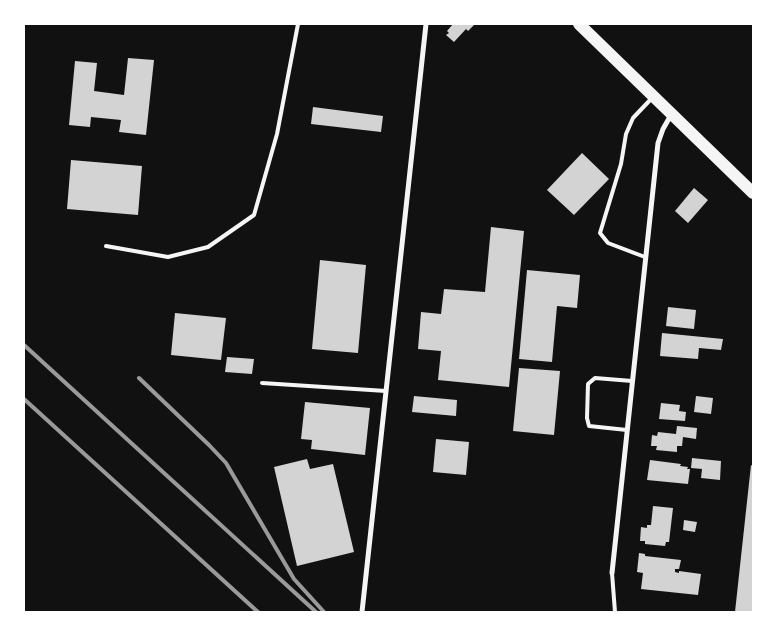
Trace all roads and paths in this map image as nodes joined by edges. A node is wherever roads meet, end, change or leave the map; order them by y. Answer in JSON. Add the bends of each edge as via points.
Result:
{"nodes":[{"id":1,"x":298,"y":24,"type":"edge"},
{"id":2,"x":426,"y":24,"type":"edge"},
{"id":3,"x":579,"y":24,"type":"edge"},
{"id":4,"x":654,"y":97,"type":"junction"},
{"id":5,"x":671,"y":115,"type":"junction"},
{"id":6,"x":753,"y":193,"type":"edge"},
{"id":7,"x":106,"y":246,"type":"dead end"},
{"id":8,"x":645,"y":257,"type":"junction"},
{"id":9,"x":632,"y":381,"type":"junction"},
{"id":10,"x":262,"y":383,"type":"dead end"},
{"id":11,"x":386,"y":392,"type":"junction"},
{"id":12,"x":627,"y":430,"type":"junction"},
{"id":13,"x":612,"y":573,"type":"joint"},
{"id":14,"x":362,"y":612,"type":"edge"},
{"id":15,"x":615,"y":612,"type":"edge"}],
"edges":[{"from":1,"to":7,"type":"lane","via":[[277,134],[254,215],[208,247],[168,257]]},
{"from":2,"to":11,"type":"street"},
{"from":3,"to":4,"type":"main road"},
{"from":4,"to":5,"type":"main road"},
{"from":4,"to":8,"type":"lane","via":[[633,118],[626,134],[621,164],[600,233],[608,243]]},
{"from":5,"to":6,"type":"main road"},
{"from":5,"to":8,"type":"street","via":[[658,143]]},
{"from":8,"to":9,"type":"street"},
{"from":9,"to":12,"type":"street"},
{"from":9,"to":12,"type":"lane","via":[[595,378],[588,384],[589,426]]},
{"from":10,"to":11,"type":"lane"},
{"from":11,"to":14,"type":"street"},
{"from":12,"to":13,"type":"street"},
{"from":13,"to":15,"type":"lane"}]}
